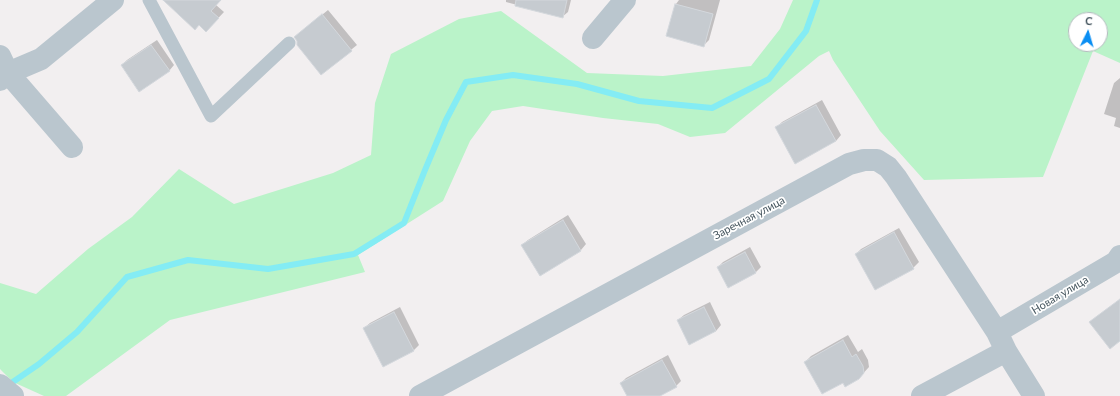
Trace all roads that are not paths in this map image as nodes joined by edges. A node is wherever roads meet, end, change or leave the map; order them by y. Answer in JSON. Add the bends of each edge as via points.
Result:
{"nodes":[{"id":1,"x":113,"y":0,"type":"edge"},
{"id":2,"x":149,"y":0,"type":"edge"},
{"id":3,"x":625,"y":0,"type":"edge"},
{"id":4,"x":593,"y":38,"type":"dead end"},
{"id":5,"x":289,"y":43,"type":"dead end"},
{"id":6,"x":3,"y":70,"type":"edge"},
{"id":7,"x":72,"y":147,"type":"dead end"},
{"id":8,"x":1120,"y":256,"type":"edge"},
{"id":9,"x":1002,"y":342,"type":"junction"},
{"id":10,"x":0,"y":385,"type":"edge"},
{"id":11,"x":13,"y":396,"type":"edge"},
{"id":12,"x":420,"y":396,"type":"edge"},
{"id":13,"x":922,"y":396,"type":"edge"},
{"id":14,"x":1034,"y":396,"type":"edge"}],
"edges":[{"from":1,"to":6,"type":"street","via":[[41,59]]},
{"from":2,"to":5,"type":"lane","via":[[211,116]]},
{"from":3,"to":4,"type":"street"},
{"from":6,"to":7,"type":"street"},
{"from":8,"to":9,"type":"street","name":"Новая улица","via":[[1116,262]]},
{"from":9,"to":12,"type":"street","name":"Заречная улица","via":[[896,177],[888,167],[877,160],[864,160],[848,164]]},
{"from":9,"to":13,"type":"street","name":"Новая улица"},
{"from":9,"to":14,"type":"street","name":"Заречная улица"},
{"from":10,"to":11,"type":"street"}]}
